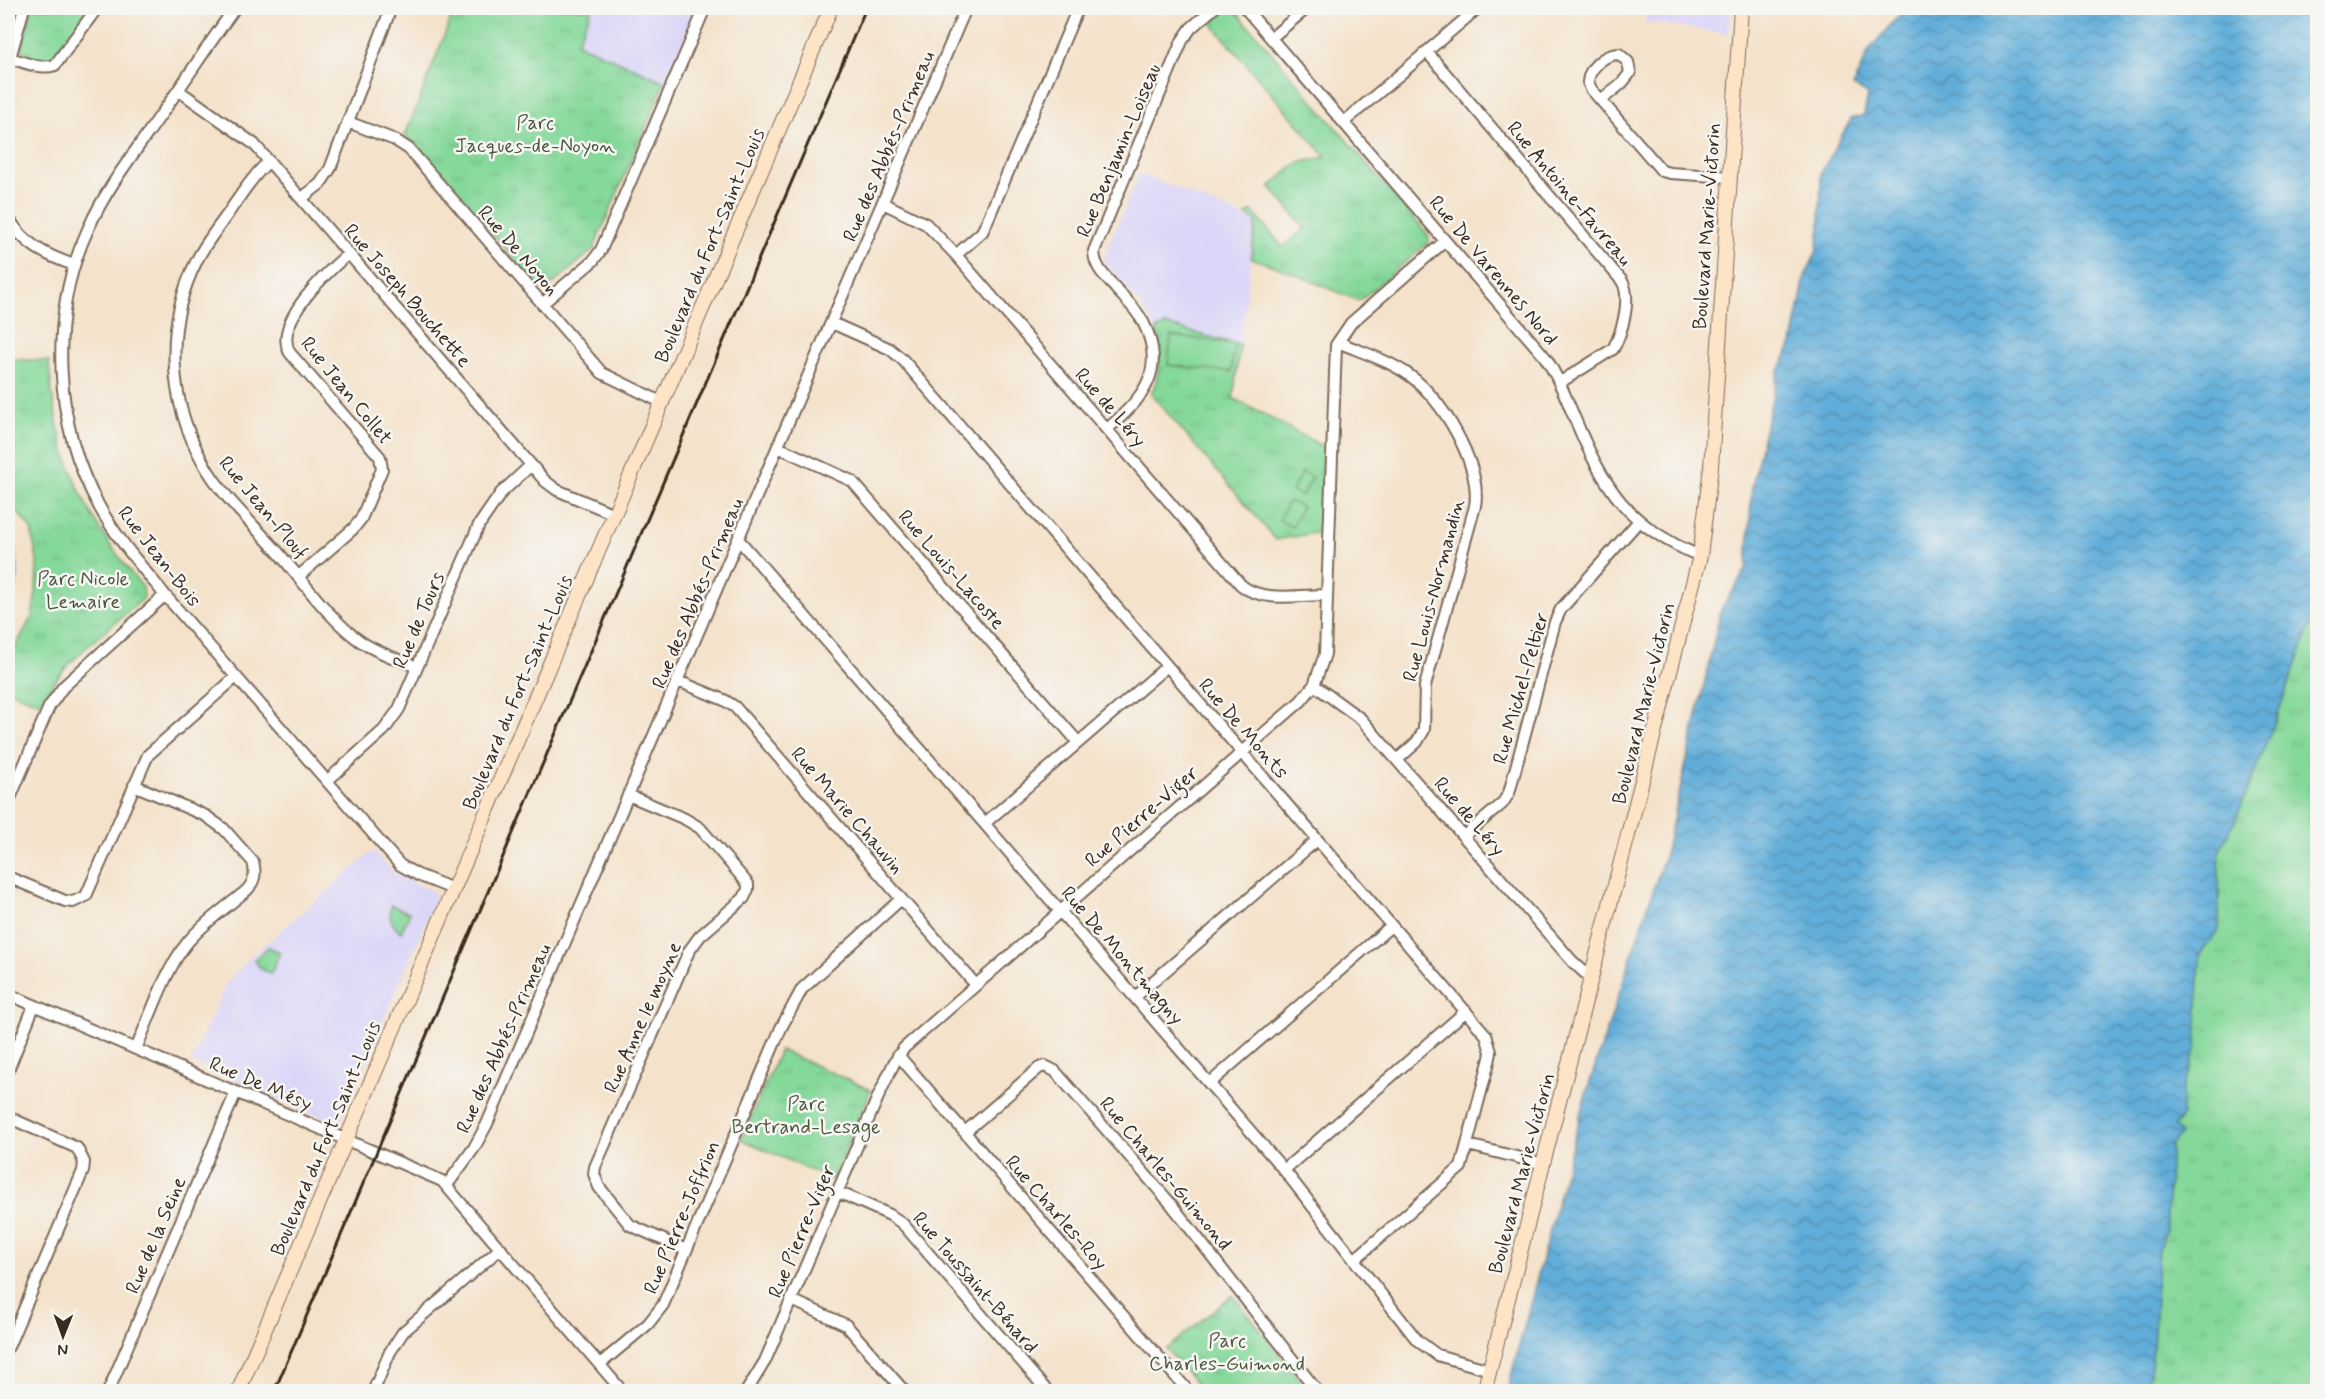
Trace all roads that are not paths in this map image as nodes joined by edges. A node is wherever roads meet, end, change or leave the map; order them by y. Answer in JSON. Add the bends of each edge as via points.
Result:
{"nodes":[{"id":1,"x":24,"y":8,"type":"edge"},
{"id":2,"x":97,"y":8,"type":"edge"},
{"id":3,"x":235,"y":8,"type":"edge"},
{"id":4,"x":392,"y":8,"type":"edge"},
{"id":5,"x":705,"y":8,"type":"edge"},
{"id":6,"x":831,"y":8,"type":"edge"},
{"id":7,"x":966,"y":8,"type":"edge"},
{"id":8,"x":1078,"y":8,"type":"edge"},
{"id":9,"x":1214,"y":8,"type":"edge"},
{"id":10,"x":1245,"y":8,"type":"edge"},
{"id":11,"x":1307,"y":8,"type":"edge"},
{"id":12,"x":1478,"y":8,"type":"edge"},
{"id":13,"x":1741,"y":8,"type":"edge"},
{"id":14,"x":1271,"y":38,"type":"junction"},
{"id":15,"x":1427,"y":52,"type":"junction"},
{"id":16,"x":9,"y":62,"type":"edge"},
{"id":17,"x":178,"y":90,"type":"junction"},
{"id":18,"x":1601,"y":100,"type":"junction"},
{"id":19,"x":348,"y":122,"type":"junction"},
{"id":20,"x":1344,"y":122,"type":"junction"},
{"id":21,"x":269,"y":161,"type":"junction"},
{"id":22,"x":1729,"y":177,"type":"junction"},
{"id":23,"x":302,"y":198,"type":"junction"},
{"id":24,"x":883,"y":203,"type":"junction"},
{"id":25,"x":8,"y":217,"type":"edge"},
{"id":26,"x":1445,"y":241,"type":"junction"},
{"id":27,"x":348,"y":254,"type":"junction"},
{"id":28,"x":956,"y":255,"type":"junction"},
{"id":29,"x":74,"y":265,"type":"junction"},
{"id":30,"x":542,"y":304,"type":"junction"},
{"id":31,"x":832,"y":323,"type":"junction"},
{"id":32,"x":1338,"y":342,"type":"junction"},
{"id":33,"x":1559,"y":383,"type":"junction"},
{"id":34,"x":663,"y":403,"type":"junction"},
{"id":35,"x":1107,"y":429,"type":"junction"},
{"id":36,"x":778,"y":447,"type":"junction"},
{"id":37,"x":531,"y":465,"type":"junction"},
{"id":38,"x":614,"y":514,"type":"junction"},
{"id":39,"x":1638,"y":522,"type":"junction"},
{"id":40,"x":739,"y":540,"type":"junction"},
{"id":41,"x":1700,"y":556,"type":"junction"},
{"id":42,"x":299,"y":576,"type":"junction"},
{"id":43,"x":165,"y":595,"type":"junction"},
{"id":44,"x":1327,"y":595,"type":"junction"},
{"id":45,"x":1166,"y":666,"type":"junction"},
{"id":46,"x":417,"y":668,"type":"junction"},
{"id":47,"x":236,"y":677,"type":"junction"},
{"id":48,"x":678,"y":681,"type":"junction"},
{"id":49,"x":1314,"y":685,"type":"junction"},
{"id":50,"x":1078,"y":742,"type":"junction"},
{"id":51,"x":1242,"y":752,"type":"junction"},
{"id":52,"x":1397,"y":760,"type":"junction"},
{"id":53,"x":328,"y":780,"type":"junction"},
{"id":54,"x":134,"y":785,"type":"junction"},
{"id":55,"x":628,"y":795,"type":"junction"},
{"id":56,"x":8,"y":803,"type":"edge"},
{"id":57,"x":985,"y":823,"type":"junction"},
{"id":58,"x":1464,"y":836,"type":"junction"},
{"id":59,"x":1317,"y":840,"type":"junction"},
{"id":60,"x":8,"y":877,"type":"edge"},
{"id":61,"x":453,"y":890,"type":"junction"},
{"id":62,"x":901,"y":899,"type":"junction"},
{"id":63,"x":1060,"y":910,"type":"junction"},
{"id":64,"x":1391,"y":926,"type":"junction"},
{"id":65,"x":1593,"y":975,"type":"junction"},
{"id":66,"x":975,"y":984,"type":"junction"},
{"id":67,"x":8,"y":994,"type":"edge"},
{"id":68,"x":1135,"y":997,"type":"junction"},
{"id":69,"x":34,"y":1006,"type":"junction"},
{"id":70,"x":1466,"y":1011,"type":"junction"},
{"id":71,"x":136,"y":1049,"type":"junction"},
{"id":72,"x":898,"y":1056,"type":"junction"},
{"id":73,"x":8,"y":1070,"type":"edge"},
{"id":74,"x":1210,"y":1083,"type":"junction"},
{"id":75,"x":236,"y":1092,"type":"junction"},
{"id":76,"x":8,"y":1117,"type":"edge"},
{"id":77,"x":965,"y":1132,"type":"junction"},
{"id":78,"x":346,"y":1139,"type":"junction"},
{"id":79,"x":1468,"y":1145,"type":"junction"},
{"id":80,"x":1544,"y":1164,"type":"junction"},
{"id":81,"x":1284,"y":1170,"type":"junction"},
{"id":82,"x":447,"y":1185,"type":"junction"},
{"id":83,"x":837,"y":1192,"type":"junction"},
{"id":84,"x":501,"y":1248,"type":"junction"},
{"id":85,"x":686,"y":1250,"type":"junction"},
{"id":86,"x":1354,"y":1260,"type":"junction"},
{"id":87,"x":792,"y":1300,"type":"junction"},
{"id":88,"x":8,"y":1347,"type":"edge"},
{"id":89,"x":600,"y":1364,"type":"junction"},
{"id":90,"x":1490,"y":1370,"type":"junction"},
{"id":91,"x":904,"y":1391,"type":"edge"},
{"id":92,"x":108,"y":1392,"type":"edge"},
{"id":93,"x":238,"y":1392,"type":"edge"},
{"id":94,"x":373,"y":1392,"type":"edge"},
{"id":95,"x":623,"y":1392,"type":"edge"},
{"id":96,"x":746,"y":1392,"type":"edge"},
{"id":97,"x":1048,"y":1392,"type":"edge"},
{"id":98,"x":1190,"y":1392,"type":"edge"},
{"id":99,"x":1318,"y":1392,"type":"edge"},
{"id":100,"x":1484,"y":1392,"type":"edge"}],
"edges":[{"from":1,"to":16,"type":"street"},
{"from":2,"to":16,"type":"street","via":[[55,65],[47,68]]},
{"from":3,"to":17,"type":"street","name":"Rue Jean-Bois"},
{"from":4,"to":19,"type":"street"},
{"from":5,"to":30,"type":"street","via":[[601,250]]},
{"from":6,"to":34,"type":"street","name":"Boulevard du Fort-Saint-Louis"},
{"from":7,"to":24,"type":"street","name":"Rue des Abbés-Primeau"},
{"from":8,"to":28,"type":"street","via":[[985,226]]},
{"from":9,"to":35,"type":"street","name":"Rue Benjamin-Loiseau","via":[[1182,41],[1094,251],[1098,268],[1144,322],[1152,353],[1144,392]]},
{"from":10,"to":14,"type":"street","name":"Rue De Varennes Nord"},
{"from":11,"to":14,"type":"street"},
{"from":12,"to":15,"type":"street"},
{"from":13,"to":22,"type":"street","name":"Boulevard Marie-Victorin"},
{"from":14,"to":20,"type":"street","name":"Rue De Varennes Nord"},
{"from":15,"to":20,"type":"street"},
{"from":15,"to":33,"type":"street","name":"Rue Antoine-Favreau","via":[[1626,289],[1627,300],[1613,349]]},
{"from":17,"to":21,"type":"street","name":"Rue Joseph Bouchette","via":[[248,139]]},
{"from":17,"to":29,"type":"street","name":"Rue Jean-Bois","via":[[96,212]]},
{"from":18,"to":18,"type":"street","via":[[1588,82],[1591,71],[1608,55],[1619,54],[1628,62],[1630,73]]},
{"from":18,"to":22,"type":"street","via":[[1662,171]]},
{"from":19,"to":23,"type":"street","via":[[326,178]]},
{"from":19,"to":30,"type":"street","name":"Rue De Noyon","via":[[409,149]]},
{"from":20,"to":26,"type":"street","name":"Rue De Varennes Nord"},
{"from":21,"to":23,"type":"street","name":"Rue Joseph Bouchette"},
{"from":21,"to":42,"type":"street","name":"Rue Jean-Plouf","via":[[203,249],[191,272],[176,324],[175,372],[186,425],[205,466]]},
{"from":22,"to":41,"type":"street","name":"Boulevard Marie-Victorin","via":[[1711,467]]},
{"from":23,"to":27,"type":"street","name":"Rue Joseph Bouchette"},
{"from":24,"to":28,"type":"street","name":"Rue de Léry","via":[[926,224]]},
{"from":24,"to":31,"type":"street","name":"Rue des Abbés-Primeau"},
{"from":25,"to":29,"type":"street","via":[[35,249]]},
{"from":26,"to":32,"type":"street","via":[[1351,323]]},
{"from":26,"to":33,"type":"street","name":"Rue De Varennes Nord","via":[[1545,357]]},
{"from":27,"to":37,"type":"street","name":"Rue Joseph Bouchette"},
{"from":27,"to":42,"type":"street","name":"Rue Jean Collet","via":[[317,281],[288,327],[285,340],[290,353],[380,457],[382,469],[368,506],[353,529]]},
{"from":28,"to":35,"type":"street","name":"Rue de Léry"},
{"from":29,"to":43,"type":"street","name":"Rue Jean-Bois","via":[[63,322],[62,352],[65,401],[74,444],[107,520]]},
{"from":30,"to":34,"type":"street","name":"Rue De Noyon","via":[[602,373]]},
{"from":31,"to":36,"type":"street","name":"Rue des Abbés-Primeau"},
{"from":31,"to":45,"type":"street","name":"Rue De Monts","via":[[890,349],[903,360]]},
{"from":32,"to":44,"type":"street","name":"Rue Pierre-Viger"},
{"from":32,"to":52,"type":"street","name":"Rue Louis-Normandin","via":[[1396,367],[1424,388],[1449,420],[1476,483],[1475,506],[1425,686],[1424,730],[1418,742]]},
{"from":33,"to":39,"type":"street","name":"Rue De Varennes Nord","via":[[1600,472]]},
{"from":34,"to":38,"type":"street","name":"Boulevard du Fort-Saint-Louis"},
{"from":35,"to":44,"type":"street","name":"Rue de Léry","via":[[1246,589],[1265,595]]},
{"from":36,"to":40,"type":"street","name":"Rue des Abbés-Primeau"},
{"from":36,"to":50,"type":"street","name":"Rue Louis-Lacoste","via":[[852,481]]},
{"from":37,"to":38,"type":"street","name":"Rue Joseph Bouchette","via":[[553,488]]},
{"from":37,"to":46,"type":"street","name":"Rue de Tours","via":[[497,499],[479,525]]},
{"from":38,"to":61,"type":"street","name":"Boulevard du Fort-Saint-Louis"},
{"from":39,"to":41,"type":"street","name":"Rue De Varennes Nord"},
{"from":39,"to":58,"type":"street","name":"Rue Michel-Peltier","via":[[1561,609],[1509,793],[1502,804]]},
{"from":40,"to":48,"type":"street","name":"Rue des Abbés-Primeau"},
{"from":40,"to":57,"type":"street","name":"Rue De Montmagny"},
{"from":41,"to":65,"type":"street","name":"Boulevard Marie-Victorin"},
{"from":42,"to":46,"type":"street","name":"Rue Jean-Plouf","via":[[351,634],[373,649]]},
{"from":43,"to":47,"type":"street","name":"Rue Jean-Bois"},
{"from":43,"to":56,"type":"street","via":[[63,687],[43,720]]},
{"from":44,"to":49,"type":"street","name":"Rue Pierre-Viger","via":[[1325,654]]},
{"from":45,"to":50,"type":"street"},
{"from":45,"to":51,"type":"street","name":"Rue De Monts"},
{"from":46,"to":53,"type":"street","name":"Rue de Tours","via":[[392,722]]},
{"from":47,"to":53,"type":"street","name":"Rue Jean-Bois"},
{"from":47,"to":54,"type":"street","via":[[148,755]]},
{"from":48,"to":55,"type":"street","name":"Rue des Abbés-Primeau"},
{"from":48,"to":62,"type":"street","name":"Rue Marie Chauvin","via":[[735,707]]},
{"from":49,"to":51,"type":"street","name":"Rue Pierre-Viger"},
{"from":49,"to":52,"type":"street","name":"Rue de Léry","via":[[1356,713]]},
{"from":50,"to":57,"type":"street"},
{"from":51,"to":59,"type":"street","name":"Rue De Monts"},
{"from":51,"to":63,"type":"street","name":"Rue Pierre-Viger"},
{"from":52,"to":58,"type":"street","name":"Rue de Léry"},
{"from":53,"to":61,"type":"street","name":"Rue Jean-Bois","via":[[400,866]]},
{"from":54,"to":60,"type":"street","via":[[86,896],[65,901]]},
{"from":54,"to":71,"type":"street","via":[[216,822],[253,862],[255,870],[247,890],[182,950]]},
{"from":55,"to":82,"type":"street","name":"Rue des Abbés-Primeau","via":[[487,1125]]},
{"from":55,"to":85,"type":"street","name":"Rue Anne le moyne","via":[[700,828],[748,884],[744,898],[700,936],[685,958],[594,1174],[598,1187],[630,1225]]},
{"from":57,"to":63,"type":"street","name":"Rue De Montmagny"},
{"from":58,"to":65,"type":"street","name":"Rue de Léry","via":[[1573,962]]},
{"from":59,"to":64,"type":"street","name":"Rue De Monts"},
{"from":59,"to":68,"type":"street"},
{"from":61,"to":78,"type":"street","name":"Boulevard du Fort-Saint-Louis"},
{"from":62,"to":66,"type":"street","name":"Rue Marie Chauvin"},
{"from":62,"to":85,"type":"street","name":"Rue Pierre-Joffrion","via":[[797,997]]},
{"from":63,"to":66,"type":"street","name":"Rue Pierre-Viger"},
{"from":63,"to":68,"type":"street","name":"Rue De Montmagny"},
{"from":64,"to":70,"type":"street","name":"Rue De Monts"},
{"from":64,"to":74,"type":"street"},
{"from":65,"to":80,"type":"street","name":"Boulevard Marie-Victorin"},
{"from":66,"to":72,"type":"street","name":"Rue Pierre-Viger"},
{"from":67,"to":69,"type":"street","name":"Rue De Mésy"},
{"from":68,"to":74,"type":"street","name":"Rue De Montmagny"},
{"from":69,"to":71,"type":"street","name":"Rue De Mésy"},
{"from":69,"to":73,"type":"street"},
{"from":70,"to":79,"type":"street","name":"Rue De Monts","via":[[1486,1035],[1491,1052]]},
{"from":70,"to":81,"type":"street"},
{"from":71,"to":75,"type":"street","name":"Rue De Mésy"},
{"from":72,"to":77,"type":"street","name":"Rue Charles-Roy"},
{"from":72,"to":83,"type":"street","name":"Rue Pierre-Viger"},
{"from":74,"to":81,"type":"street","name":"Rue De Montmagny"},
{"from":75,"to":78,"type":"street","name":"Rue De Mésy"},
{"from":75,"to":92,"type":"street","name":"Rue de la Seine"},
{"from":76,"to":88,"type":"street","via":[[77,1148],[84,1162]]},
{"from":77,"to":98,"type":"street","name":"Rue Charles-Roy"},
{"from":77,"to":99,"type":"street","name":"Rue Charles-Guimond","via":[[1039,1068],[1045,1066],[1055,1071],[1171,1204]]},
{"from":78,"to":82,"type":"street","name":"Rue De Mésy"},
{"from":78,"to":93,"type":"street","name":"Boulevard du Fort-Saint-Louis"},
{"from":79,"to":80,"type":"street"},
{"from":79,"to":86,"type":"street","name":"Rue De Monts","via":[[1458,1171]]},
{"from":80,"to":90,"type":"street","name":"Boulevard Marie-Victorin"},
{"from":81,"to":86,"type":"street","name":"Rue De Montmagny"},
{"from":82,"to":84,"type":"street","name":"Rue De Mésy"},
{"from":83,"to":87,"type":"street","name":"Rue Pierre-Viger"},
{"from":83,"to":97,"type":"street","name":"Rue Toussaint-Bénard","via":[[902,1223]]},
{"from":84,"to":89,"type":"street","name":"Rue De Mésy"},
{"from":84,"to":94,"type":"street","via":[[403,1332]]},
{"from":85,"to":89,"type":"street","name":"Rue Pierre-Joffrion","via":[[656,1316]]},
{"from":86,"to":90,"type":"street","name":"Rue De Montmagny","via":[[1423,1346],[1437,1355]]},
{"from":87,"to":91,"type":"street","via":[[846,1325]]},
{"from":87,"to":96,"type":"street","name":"Rue Pierre-Viger","via":[[765,1361]]},
{"from":89,"to":95,"type":"street","name":"Rue De Mésy"},
{"from":90,"to":100,"type":"street","name":"Boulevard Marie-Victorin"}]}
